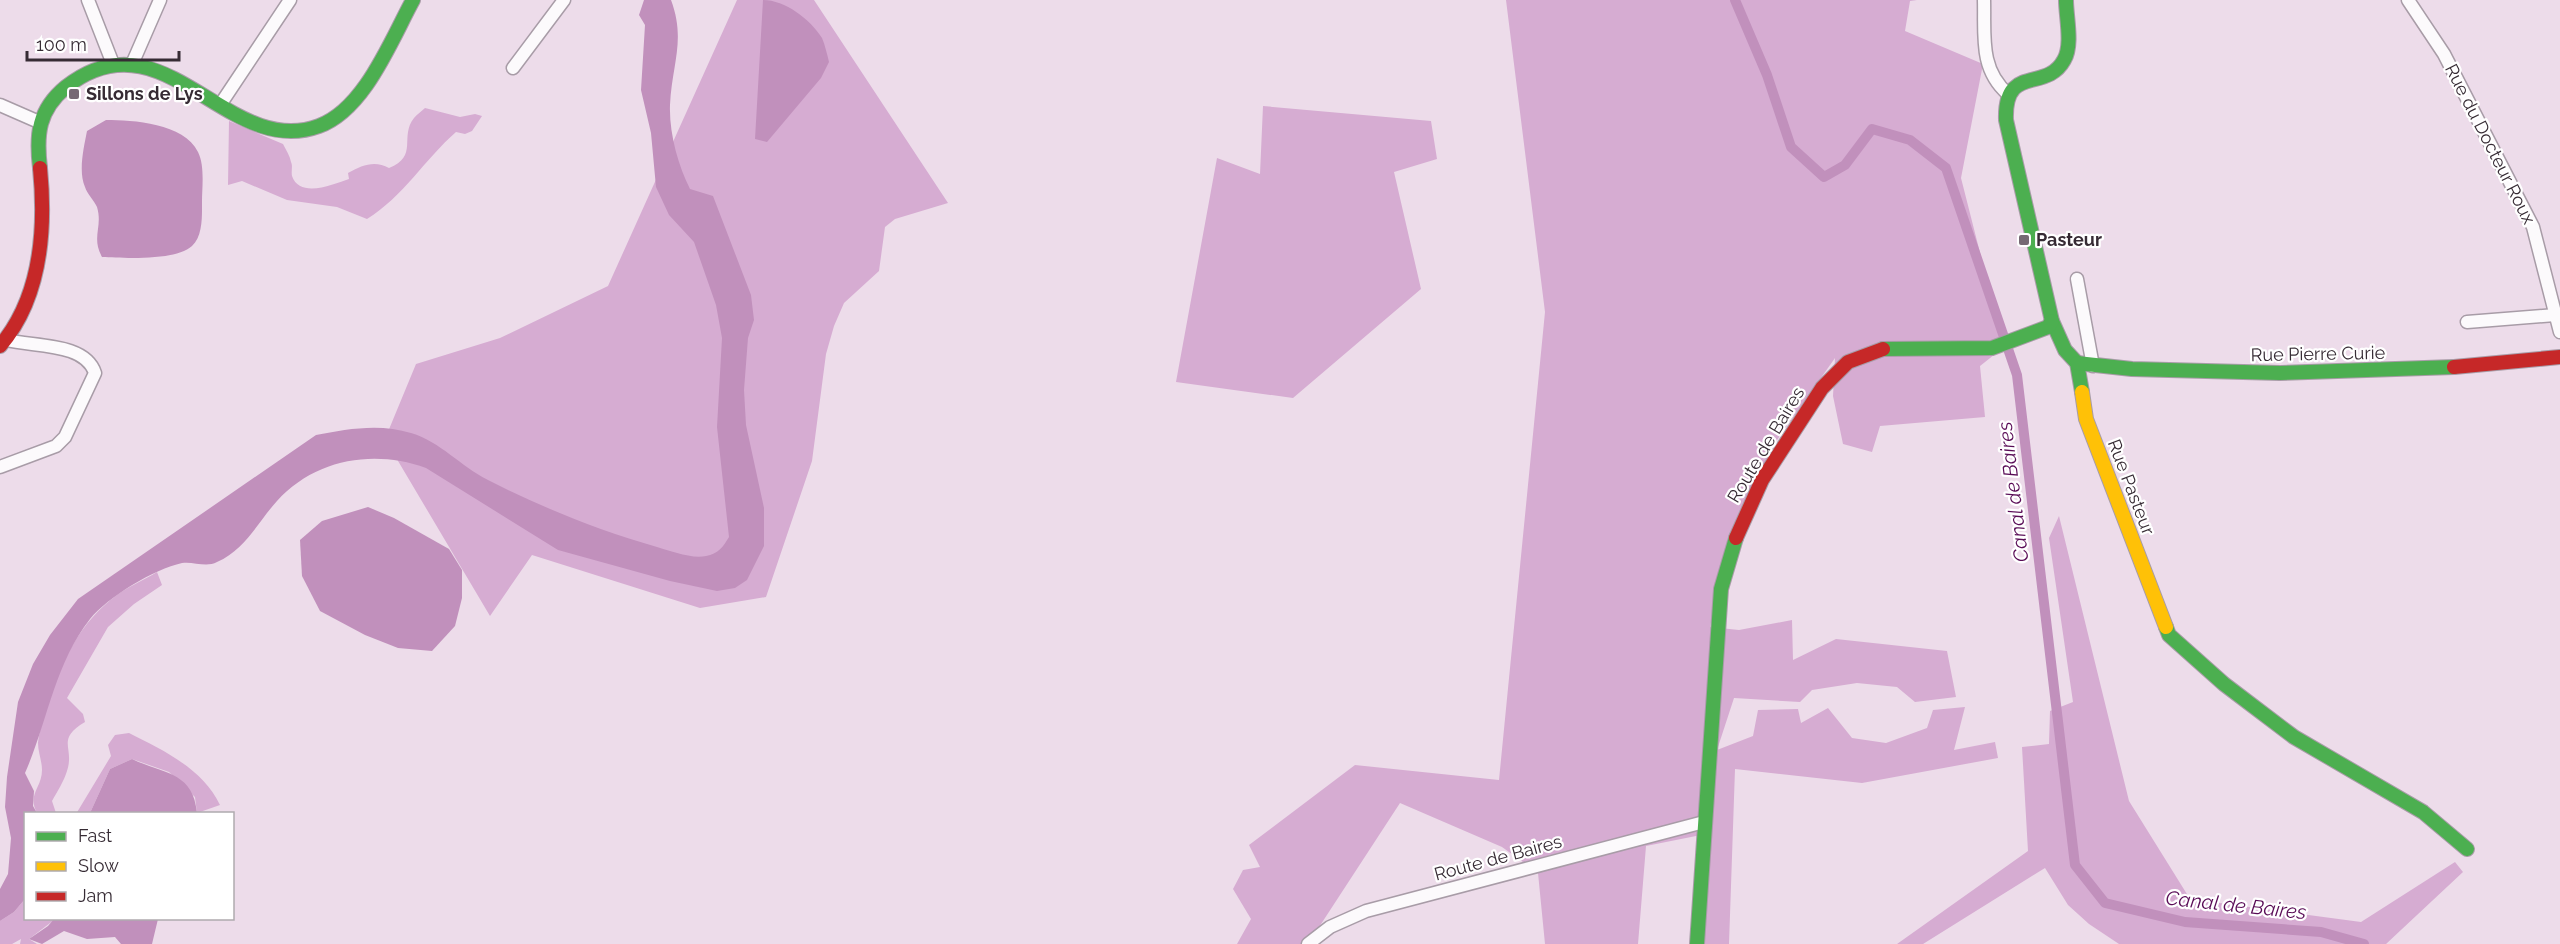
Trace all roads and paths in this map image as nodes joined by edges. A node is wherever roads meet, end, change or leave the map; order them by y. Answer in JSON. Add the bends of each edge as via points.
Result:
{"nodes":[{"id":1,"x":88,"y":0,"type":"edge"},
{"id":2,"x":160,"y":0,"type":"edge"},
{"id":3,"x":290,"y":0,"type":"edge"},
{"id":4,"x":413,"y":0,"type":"edge"},
{"id":5,"x":564,"y":0,"type":"edge"},
{"id":6,"x":1984,"y":0,"type":"edge"},
{"id":7,"x":2066,"y":0,"type":"edge"},
{"id":8,"x":2408,"y":0,"type":"edge"},
{"id":9,"x":133,"y":62,"type":"junction"},
{"id":10,"x":113,"y":64,"type":"junction"},
{"id":11,"x":513,"y":68,"type":"dead end"},
{"id":12,"x":2008,"y":94,"type":"junction"},
{"id":13,"x":0,"y":105,"type":"edge"},
{"id":14,"x":220,"y":105,"type":"junction"},
{"id":15,"x":39,"y":122,"type":"junction"},
{"id":16,"x":2077,"y":279,"type":"dead end"},
{"id":17,"x":2555,"y":315,"type":"junction"},
{"id":18,"x":2052,"y":321,"type":"junction"},
{"id":19,"x":2466,"y":322,"type":"dead end"},
{"id":20,"x":2560,"y":332,"type":"edge"},
{"id":21,"x":3,"y":343,"type":"edge"},
{"id":22,"x":2560,"y":357,"type":"edge"},
{"id":23,"x":2077,"y":363,"type":"junction"},
{"id":24,"x":2093,"y":366,"type":"junction"},
{"id":25,"x":0,"y":467,"type":"edge"},
{"id":26,"x":1704,"y":822,"type":"junction"},
{"id":27,"x":2467,"y":849,"type":"dead end"},
{"id":28,"x":1308,"y":944,"type":"edge"},
{"id":29,"x":1697,"y":944,"type":"edge"}],
"edges":[{"from":1,"to":10,"type":"street"},
{"from":2,"to":9,"type":"street"},
{"from":3,"to":14,"type":"street"},
{"from":4,"to":14,"type":"street","via":[[359,93],[343,111],[322,125],[293,132],[272,130]]},
{"from":5,"to":11,"type":"street"},
{"from":6,"to":12,"type":"street","via":[[1985,59],[1990,73]]},
{"from":7,"to":12,"type":"street","via":[[2066,59],[2056,70],[2021,82]]},
{"from":8,"to":17,"type":"street","name":"Rue du Docteur Roux","via":[[2444,54],[2533,226]]},
{"from":9,"to":10,"type":"street"},
{"from":9,"to":14,"type":"street","via":[[164,72]]},
{"from":10,"to":15,"type":"street","via":[[71,83]]},
{"from":12,"to":18,"type":"street","name":"Rue Pasteur","via":[[2004,105],[2006,120]]},
{"from":13,"to":15,"type":"street"},
{"from":15,"to":21,"type":"street","via":[[42,199],[38,252],[26,308]]},
{"from":16,"to":24,"type":"street"},
{"from":17,"to":19,"type":"street"},
{"from":17,"to":20,"type":"street","name":"Rue du Docteur Roux"},
{"from":18,"to":23,"type":"street","name":"Rue Pasteur","via":[[2065,350]]},
{"from":18,"to":26,"type":"street","name":"Route de Baires","via":[[2048,327],[1993,348],[1899,346],[1868,353],[1838,369],[1790,435],[1752,498],[1721,589]]},
{"from":21,"to":25,"type":"street","via":[[62,350],[79,356],[92,366],[94,378],[67,433],[56,446]]},
{"from":22,"to":24,"type":"street","name":"Rue Pierre Curie","via":[[2338,374]]},
{"from":23,"to":24,"type":"street","name":"Rue Pierre Curie"},
{"from":23,"to":27,"type":"street","name":"Rue Pasteur","via":[[2086,419],[2169,635],[2224,684],[2294,737],[2423,812]]},
{"from":26,"to":28,"type":"street","name":"Route de Baires","via":[[1366,911],[1330,927]]},
{"from":26,"to":29,"type":"street","name":"Route de Baires"}]}
